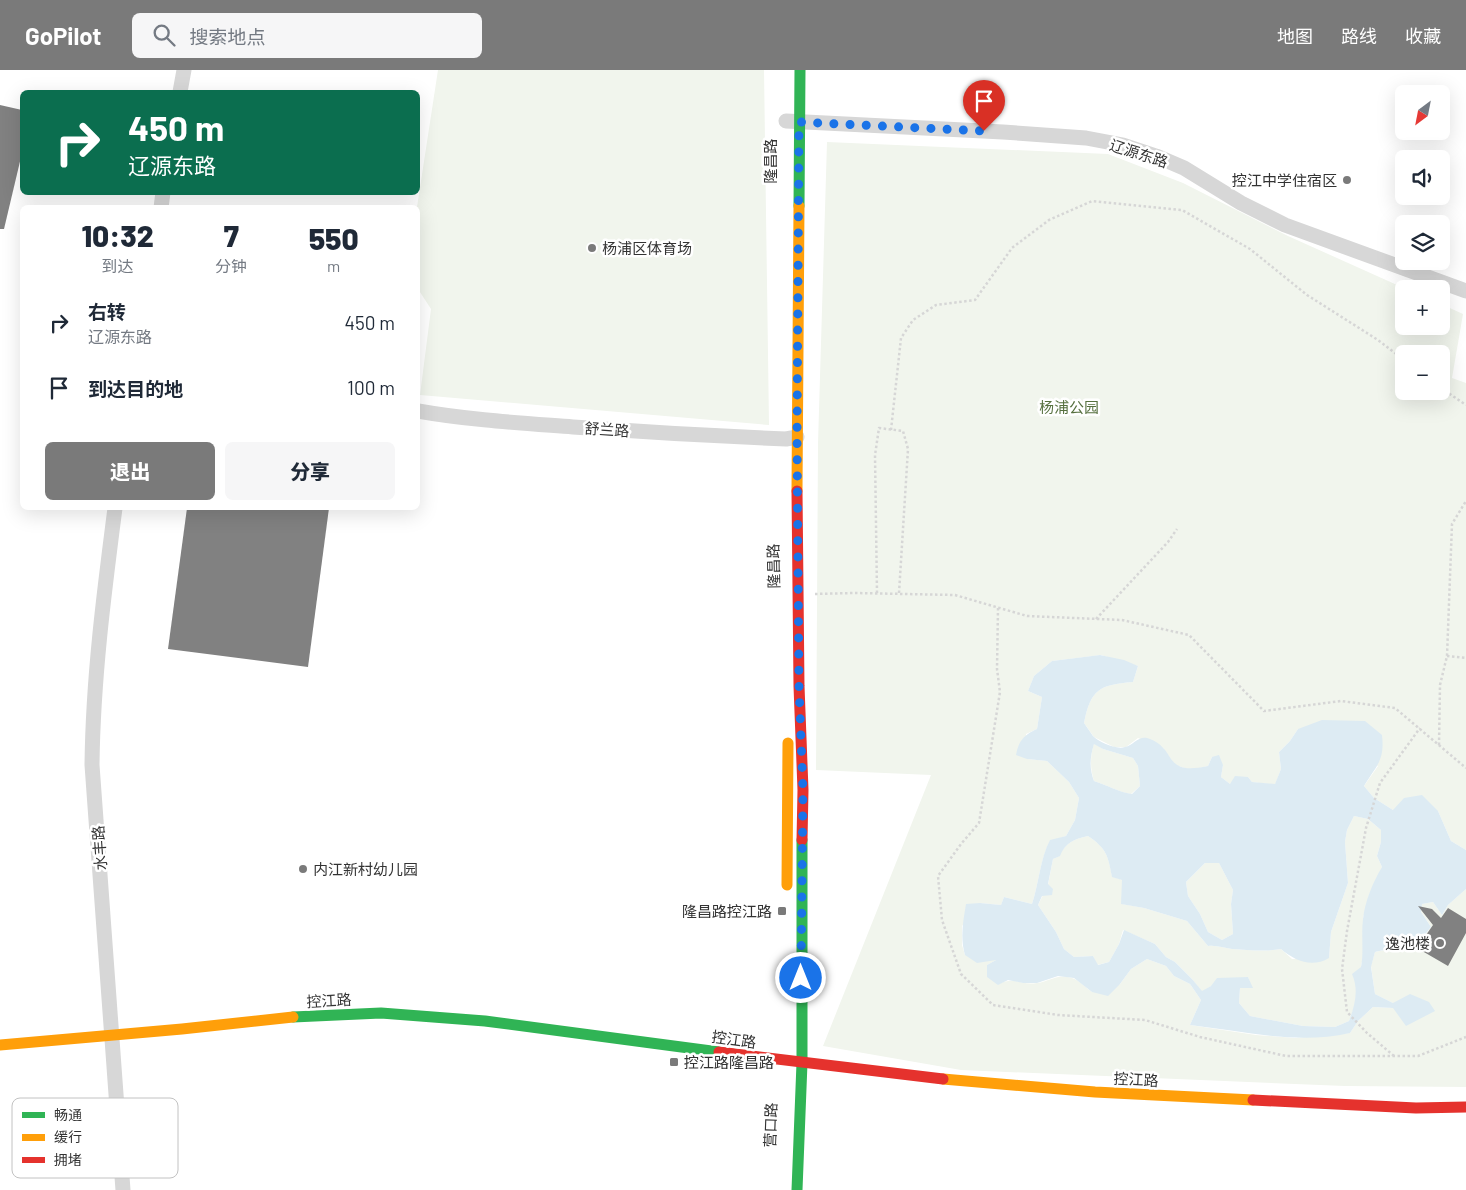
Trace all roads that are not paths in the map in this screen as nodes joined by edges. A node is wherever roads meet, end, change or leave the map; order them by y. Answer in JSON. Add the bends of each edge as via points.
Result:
{"nodes":[{"id":1,"x":184,"y":70,"type":"edge"},
{"id":2,"x":800,"y":70,"type":"edge"},
{"id":3,"x":180,"y":90,"type":"edge"},
{"id":4,"x":789,"y":122,"type":"junction"},
{"id":5,"x":1466,"y":290,"type":"edge"},
{"id":6,"x":420,"y":411,"type":"edge"},
{"id":7,"x":789,"y":435,"type":"junction"},
{"id":8,"x":115,"y":510,"type":"edge"},
{"id":9,"x":788,"y":703,"type":"dead end"},
{"id":10,"x":788,"y":731,"type":"dead end"},
{"id":11,"x":788,"y":894,"type":"dead end"},
{"id":12,"x":112,"y":1035,"type":"junction"},
{"id":13,"x":0,"y":1045,"type":"edge"},
{"id":14,"x":802,"y":1062,"type":"junction"},
{"id":15,"x":116,"y":1098,"type":"edge"},
{"id":16,"x":1466,"y":1107,"type":"edge"},
{"id":17,"x":797,"y":1190,"type":"edge"}],
"edges":[{"from":1,"to":3,"type":"street"},
{"from":2,"to":4,"type":"main road","name":"隆昌路"},
{"from":4,"to":5,"type":"street","name":"辽源东路","via":[[1003,132],[1086,138],[1123,145],[1184,168],[1285,225]]},
{"from":4,"to":7,"type":"main road","name":"隆昌路"},
{"from":6,"to":7,"type":"street","name":"舒兰路","via":[[509,423],[680,434]]},
{"from":7,"to":9,"type":"main road","name":"隆昌路"},
{"from":7,"to":14,"type":"main road","name":"隆昌路","via":[[798,595],[803,790]]},
{"from":8,"to":12,"type":"street","name":"水丰路","via":[[96,660],[92,722],[92,765]]},
{"from":10,"to":11,"type":"main road"},
{"from":12,"to":13,"type":"main road","name":"控江路"},
{"from":12,"to":14,"type":"main road","name":"控江路","via":[[289,1017],[381,1013],[485,1021]]},
{"from":12,"to":15,"type":"street","name":"水丰路"},
{"from":14,"to":16,"type":"main road","name":"控江路","via":[[956,1081],[1095,1092],[1416,1108]]},
{"from":14,"to":17,"type":"main road","name":"营口路"}]}
